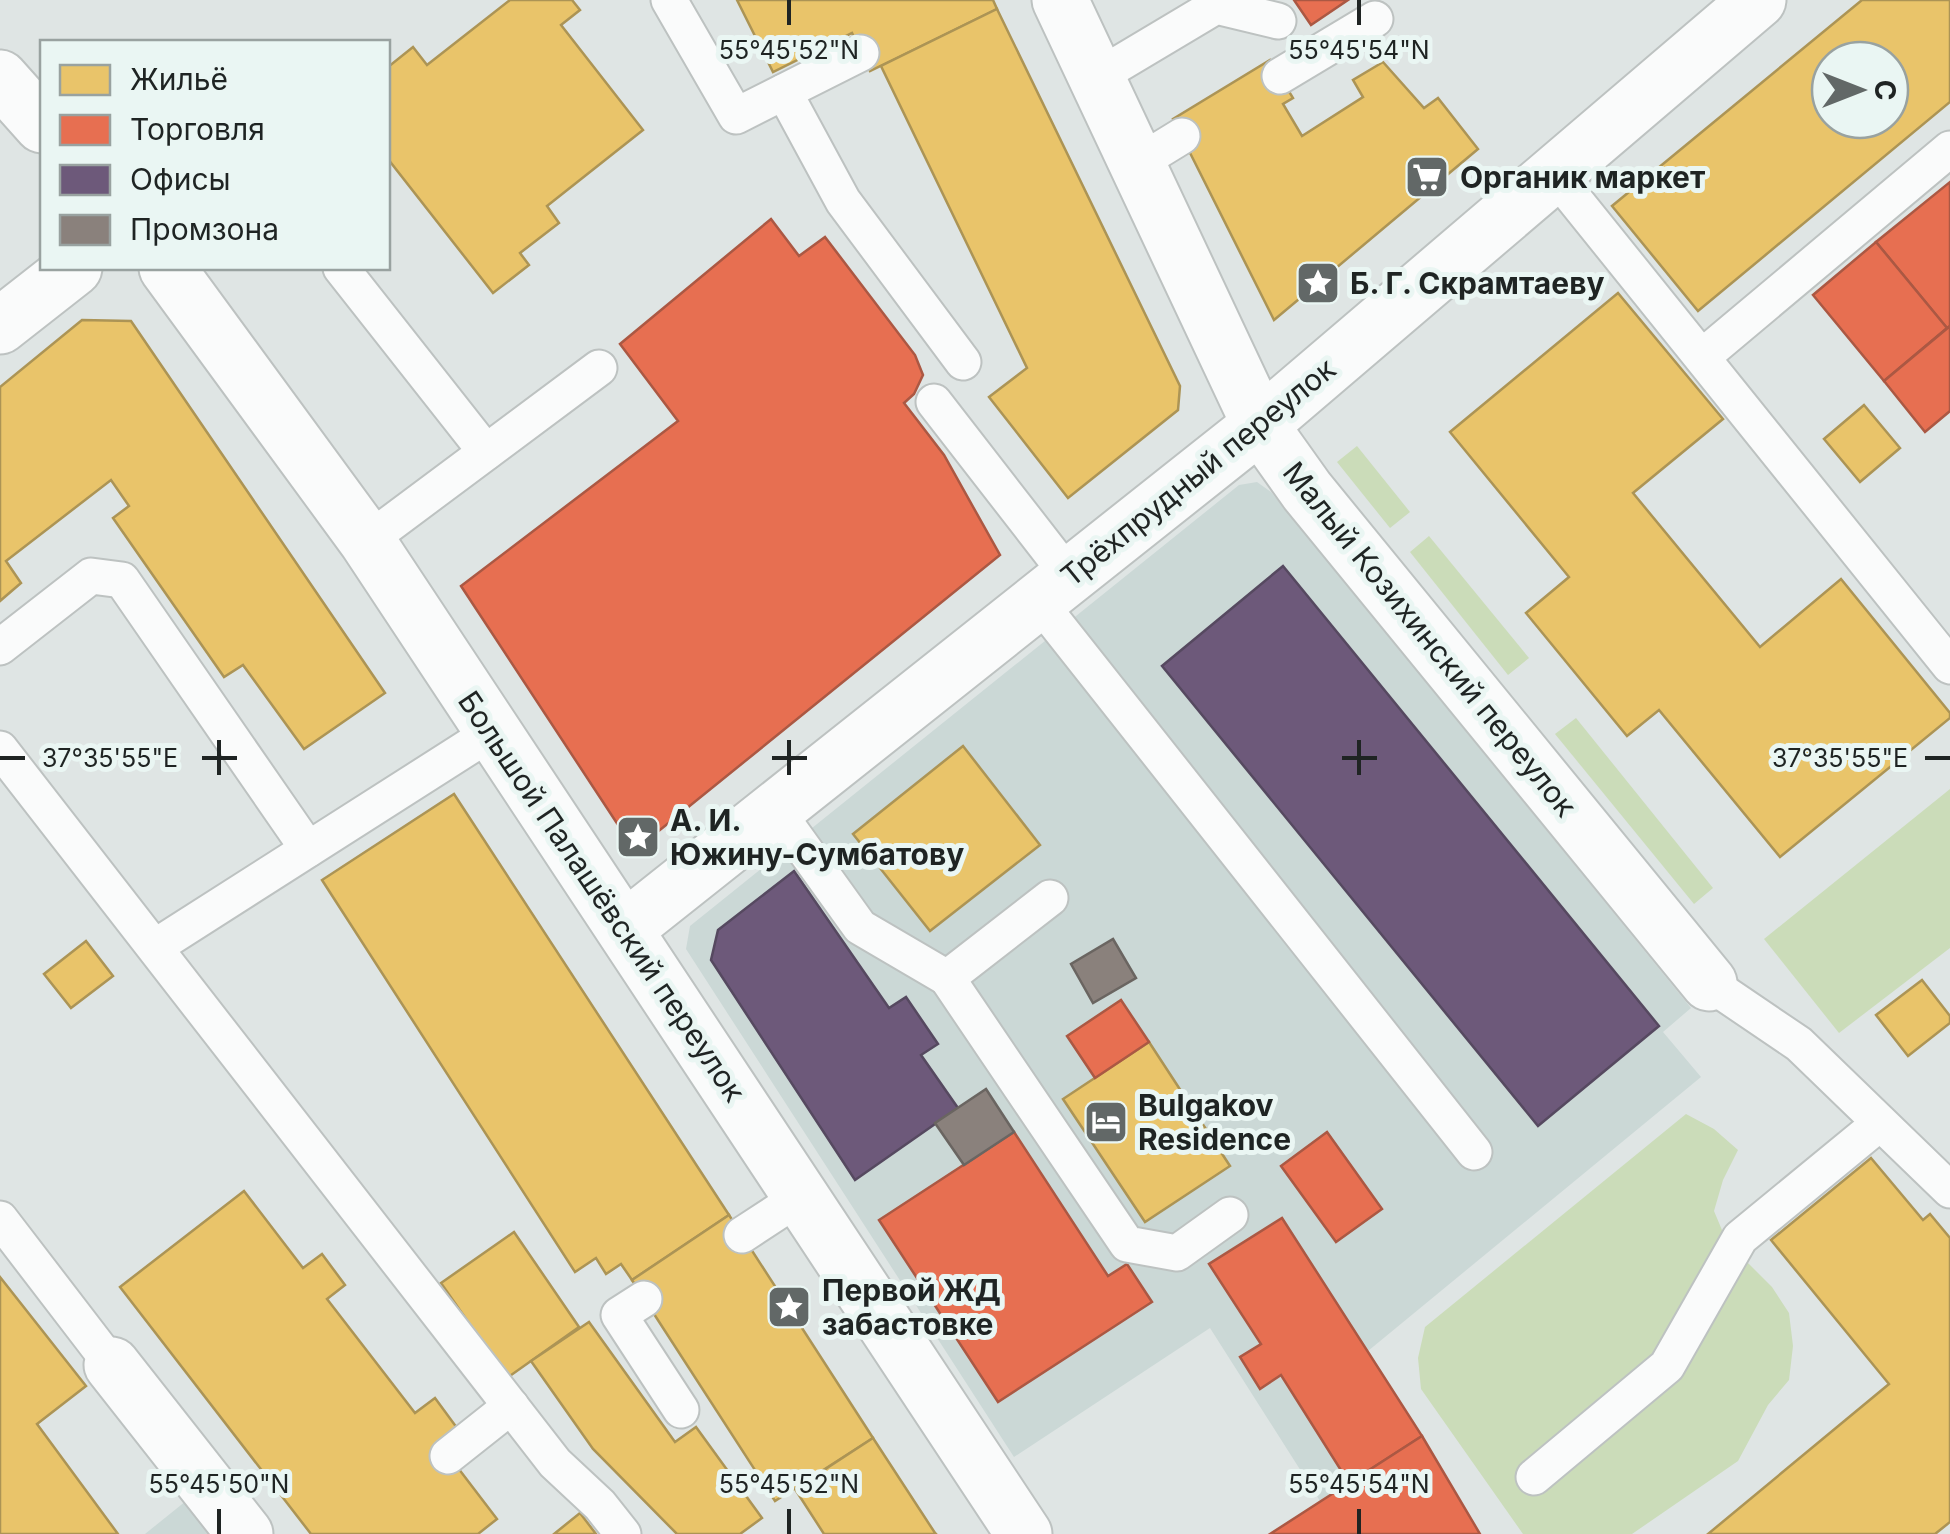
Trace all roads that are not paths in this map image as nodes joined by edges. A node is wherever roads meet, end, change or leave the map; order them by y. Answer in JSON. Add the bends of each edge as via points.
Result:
{"nodes":[{"id":1,"x":670,"y":0,"type":"edge"},
{"id":2,"x":1060,"y":0,"type":"edge"},
{"id":3,"x":1758,"y":0,"type":"edge"},
{"id":4,"x":1375,"y":19,"type":"dead end"},
{"id":5,"x":1278,"y":21,"type":"dead end"},
{"id":6,"x":860,"y":52,"type":"dead end"},
{"id":7,"x":1280,"y":76,"type":"dead end"},
{"id":8,"x":0,"y":78,"type":"edge"},
{"id":9,"x":1096,"y":78,"type":"junction"},
{"id":10,"x":784,"y":92,"type":"junction"},
{"id":11,"x":40,"y":123,"type":"edge"},
{"id":12,"x":1950,"y":149,"type":"edge"},
{"id":13,"x":1554,"y":174,"type":"junction"},
{"id":14,"x":71,"y":270,"type":"edge"},
{"id":15,"x":168,"y":270,"type":"edge"},
{"id":16,"x":343,"y":270,"type":"edge"},
{"id":17,"x":0,"y":326,"type":"edge"},
{"id":18,"x":1702,"y":357,"type":"junction"},
{"id":19,"x":963,"y":362,"type":"dead end"},
{"id":20,"x":599,"y":368,"type":"dead end"},
{"id":21,"x":934,"y":402,"type":"dead end"},
{"id":22,"x":1260,"y":424,"type":"junction"},
{"id":23,"x":486,"y":452,"type":"junction"},
{"id":24,"x":367,"y":542,"type":"junction"},
{"id":25,"x":1053,"y":589,"type":"junction"},
{"id":26,"x":0,"y":647,"type":"edge"},
{"id":27,"x":1950,"y":666,"type":"edge"},
{"id":28,"x":492,"y":732,"type":"junction"},
{"id":29,"x":0,"y":749,"type":"edge"},
{"id":30,"x":776,"y":810,"type":"junction"},
{"id":31,"x":308,"y":849,"type":"junction"},
{"id":32,"x":1050,"y":898,"type":"dead end"},
{"id":33,"x":624,"y":929,"type":"junction"},
{"id":34,"x":154,"y":947,"type":"junction"},
{"id":35,"x":947,"y":978,"type":"junction"},
{"id":36,"x":1709,"y":984,"type":"joint"},
{"id":37,"x":1880,"y":1123,"type":"junction"},
{"id":38,"x":1474,"y":1152,"type":"dead end"},
{"id":39,"x":1950,"y":1190,"type":"edge"},
{"id":40,"x":803,"y":1195,"type":"junction"},
{"id":41,"x":1230,"y":1216,"type":"dead end"},
{"id":42,"x":0,"y":1220,"type":"edge"},
{"id":43,"x":742,"y":1235,"type":"dead end"},
{"id":44,"x":644,"y":1299,"type":"dead end"},
{"id":45,"x":112,"y":1365,"type":"joint"},
{"id":46,"x":510,"y":1406,"type":"junction"},
{"id":47,"x":681,"y":1410,"type":"dead end"},
{"id":48,"x":448,"y":1456,"type":"dead end"},
{"id":49,"x":1534,"y":1477,"type":"dead end"},
{"id":50,"x":245,"y":1534,"type":"edge"},
{"id":51,"x":623,"y":1534,"type":"edge"},
{"id":52,"x":1024,"y":1534,"type":"edge"}],
"edges":[{"from":1,"to":10,"type":"lane","via":[[736,116]]},
{"from":2,"to":9,"type":"street","name":"Малый Козихинский переулок"},
{"from":3,"to":13,"type":"street","name":"Трёхпрудный переулок"},
{"from":4,"to":7,"type":"lane"},
{"from":5,"to":9,"type":"lane","via":[[1216,6]]},
{"from":6,"to":10,"type":"lane"},
{"from":8,"to":11,"type":"street"},
{"from":9,"to":22,"type":"street","name":"Малый Козихинский переулок","via":[[1160,149]]},
{"from":10,"to":19,"type":"lane","via":[[843,201]]},
{"from":12,"to":18,"type":"lane"},
{"from":13,"to":18,"type":"lane"},
{"from":13,"to":22,"type":"street","name":"Трёхпрудный переулок"},
{"from":14,"to":17,"type":"street"},
{"from":15,"to":24,"type":"street","name":"Большой Палашёвский переулок"},
{"from":16,"to":23,"type":"lane"},
{"from":18,"to":27,"type":"lane"},
{"from":20,"to":23,"type":"lane"},
{"from":21,"to":25,"type":"lane"},
{"from":22,"to":25,"type":"street","name":"Трёхпрудный переулок"},
{"from":22,"to":36,"type":"street","name":"Малый Козихинский переулок","via":[[1307,491]]},
{"from":23,"to":24,"type":"lane"},
{"from":24,"to":28,"type":"street","name":"Большой Палашёвский переулок"},
{"from":25,"to":30,"type":"street","name":"Трёхпрудный переулок"},
{"from":25,"to":38,"type":"lane"},
{"from":26,"to":31,"type":"lane","via":[[91,576],[122,580]]},
{"from":28,"to":31,"type":"lane"},
{"from":28,"to":33,"type":"street","name":"Большой Палашёвский переулок"},
{"from":29,"to":34,"type":"lane"},
{"from":30,"to":33,"type":"street","name":"Трёхпрудный переулок"},
{"from":30,"to":35,"type":"lane","via":[[860,927]]},
{"from":31,"to":34,"type":"lane"},
{"from":32,"to":35,"type":"lane"},
{"from":33,"to":40,"type":"street","name":"Большой Палашёвский переулок"},
{"from":34,"to":46,"type":"lane"},
{"from":35,"to":41,"type":"lane","via":[[1127,1244],[1176,1252]]},
{"from":36,"to":37,"type":"lane","via":[[1798,1044]]},
{"from":37,"to":39,"type":"lane"},
{"from":37,"to":49,"type":"lane","via":[[1740,1238],[1667,1366]]},
{"from":40,"to":43,"type":"lane"},
{"from":40,"to":52,"type":"street","name":"Большой Палашёвский переулок"},
{"from":42,"to":45,"type":"lane"},
{"from":44,"to":47,"type":"lane","via":[[620,1315]]},
{"from":45,"to":50,"type":"street"},
{"from":46,"to":48,"type":"lane"},
{"from":46,"to":51,"type":"lane"}]}
